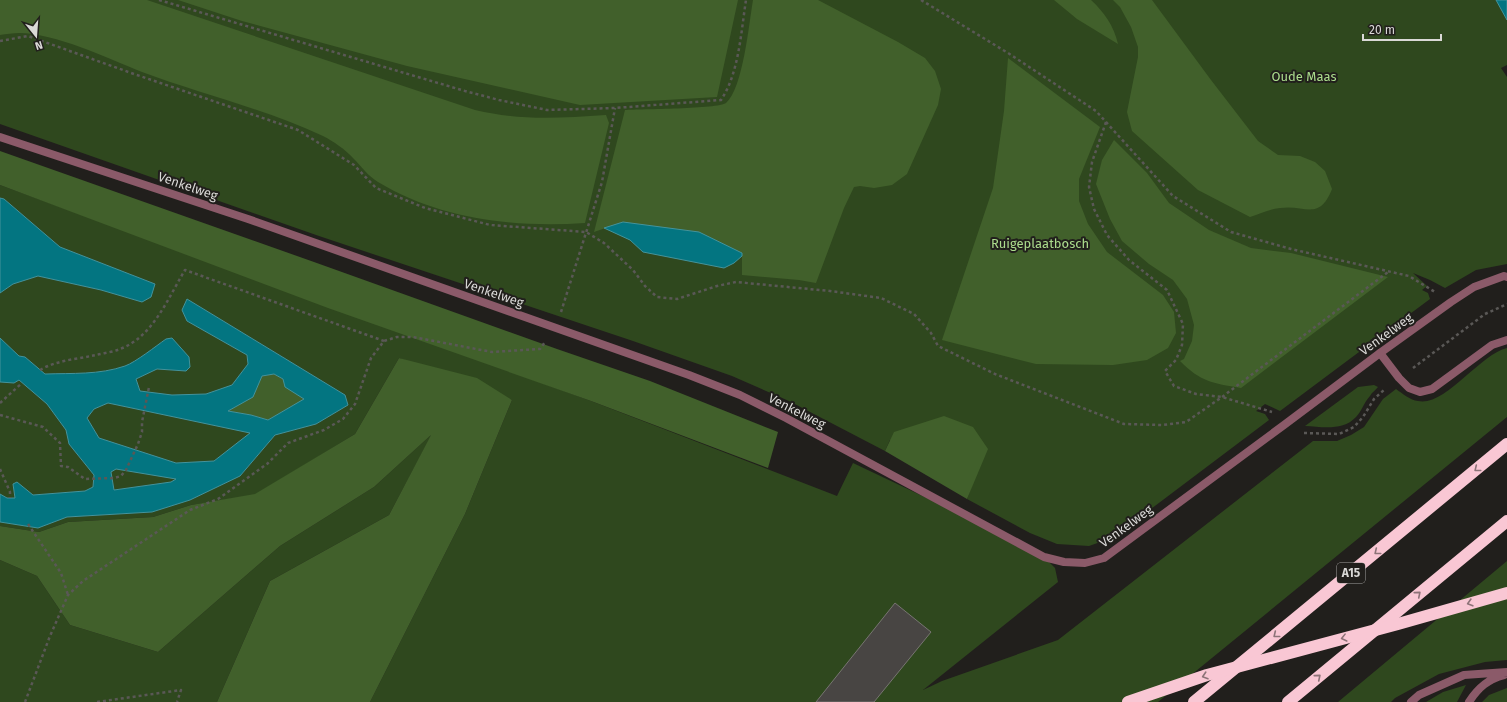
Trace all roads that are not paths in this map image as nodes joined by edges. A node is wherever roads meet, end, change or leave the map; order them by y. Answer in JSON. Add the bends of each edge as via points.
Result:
{"nodes":[{"id":1,"x":0,"y":137,"type":"edge"},
{"id":2,"x":1507,"y":276,"type":"edge"},
{"id":3,"x":1507,"y":340,"type":"edge"},
{"id":4,"x":1380,"y":353,"type":"junction"},
{"id":5,"x":1507,"y":444,"type":"edge"},
{"id":6,"x":1507,"y":521,"type":"edge"},
{"id":7,"x":1507,"y":592,"type":"edge"},
{"id":8,"x":1507,"y":673,"type":"edge"},
{"id":9,"x":1128,"y":702,"type":"edge"},
{"id":10,"x":1194,"y":702,"type":"edge"},
{"id":11,"x":1288,"y":702,"type":"edge"},
{"id":12,"x":1411,"y":702,"type":"edge"},
{"id":13,"x":1469,"y":702,"type":"edge"}],
"edges":[{"from":1,"to":4,"type":"street","name":"Venkelweg","via":[[248,219],[740,395],[1044,556],[1064,562],[1085,563],[1104,558]]},
{"from":2,"to":4,"type":"street","name":"Venkelweg","via":[[1474,287]]},
{"from":3,"to":4,"type":"street","via":[[1492,345],[1432,390],[1420,392],[1409,388]]},
{"from":5,"to":10,"type":"highway","number":"A15","one_way":true},
{"from":11,"to":6,"type":"highway","one_way":true},
{"from":7,"to":9,"type":"highway","one_way":true,"bridge":true,"via":[[1207,675]]},
{"from":8,"to":12,"type":"street","via":[[1464,675],[1419,695]]},
{"from":8,"to":13,"type":"street","via":[[1491,679],[1480,687]]}]}
